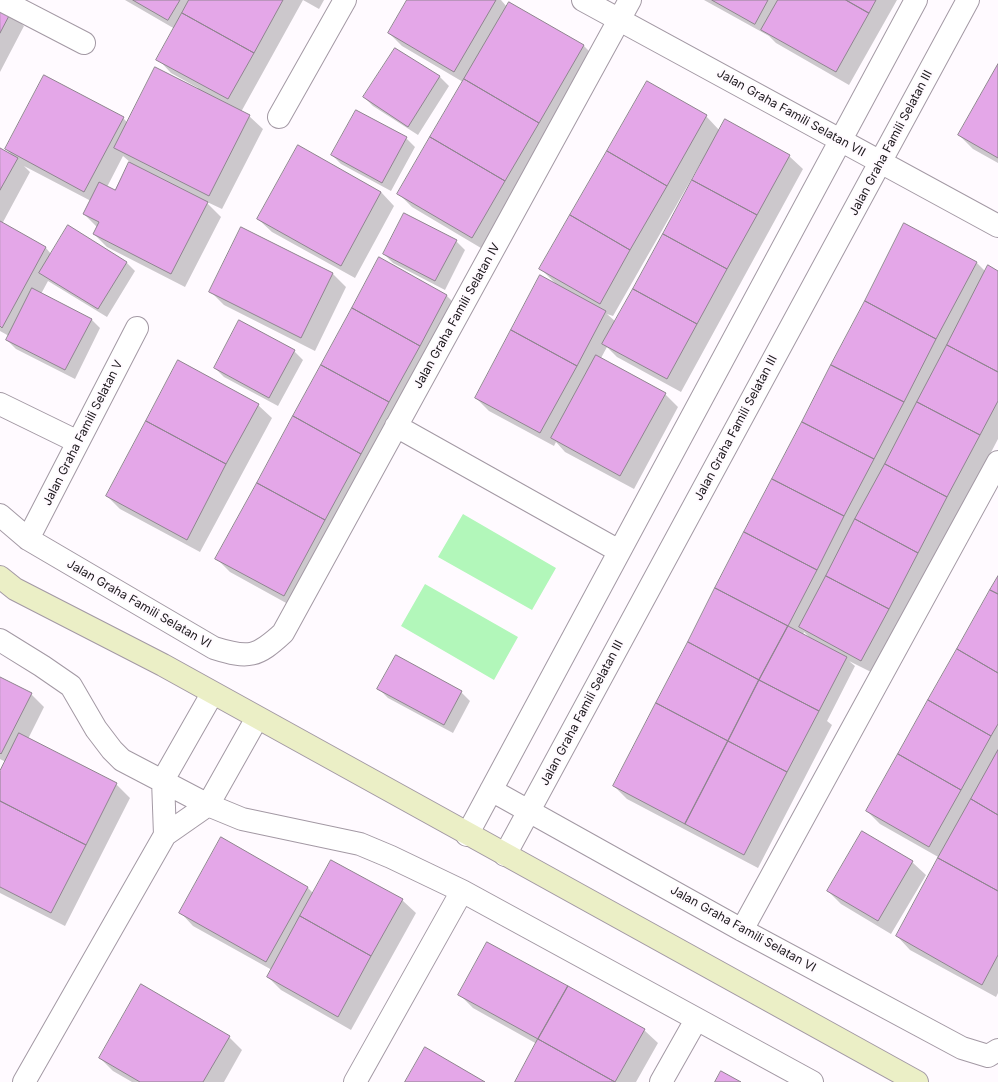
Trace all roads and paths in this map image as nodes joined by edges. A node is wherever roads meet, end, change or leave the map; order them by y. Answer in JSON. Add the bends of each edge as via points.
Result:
{"nodes":[{"id":1,"x":0,"y":0,"type":"edge"},
{"id":2,"x":345,"y":0,"type":"edge"},
{"id":3,"x":583,"y":0,"type":"edge"},
{"id":4,"x":630,"y":0,"type":"edge"},
{"id":5,"x":916,"y":0,"type":"edge"},
{"id":6,"x":968,"y":0,"type":"edge"},
{"id":7,"x":619,"y":20,"type":"junction"},
{"id":8,"x":84,"y":43,"type":"dead end"},
{"id":9,"x":279,"y":117,"type":"dead end"},
{"id":10,"x":841,"y":141,"type":"junction"},
{"id":11,"x":880,"y":162,"type":"junction"},
{"id":12,"x":998,"y":226,"type":"edge"},
{"id":13,"x":137,"y":328,"type":"dead end"},
{"id":14,"x":0,"y":404,"type":"edge"},
{"id":15,"x":396,"y":426,"type":"junction"},
{"id":16,"x":78,"y":442,"type":"junction"},
{"id":17,"x":998,"y":462,"type":"edge"},
{"id":18,"x":0,"y":515,"type":"edge"},
{"id":19,"x":28,"y":539,"type":"junction"},
{"id":20,"x":619,"y":551,"type":"junction"},
{"id":21,"x":0,"y":577,"type":"edge"},
{"id":22,"x":283,"y":633,"type":"joint"},
{"id":23,"x":0,"y":640,"type":"edge"},
{"id":24,"x":212,"y":694,"type":"junction"},
{"id":25,"x":257,"y":718,"type":"junction"},
{"id":26,"x":163,"y":780,"type":"junction"},
{"id":27,"x":491,"y":790,"type":"junction"},
{"id":28,"x":208,"y":805,"type":"junction"},
{"id":29,"x":529,"y":810,"type":"junction"},
{"id":30,"x":165,"y":835,"type":"junction"},
{"id":31,"x":467,"y":835,"type":"junction"},
{"id":32,"x":504,"y":855,"type":"junction"},
{"id":33,"x":462,"y":891,"type":"junction"},
{"id":34,"x":742,"y":930,"type":"junction"},
{"id":35,"x":696,"y":1020,"type":"junction"},
{"id":36,"x":998,"y":1050,"type":"edge"},
{"id":37,"x":24,"y":1082,"type":"edge"},
{"id":38,"x":355,"y":1082,"type":"edge"},
{"id":39,"x":661,"y":1082,"type":"edge"},
{"id":40,"x":812,"y":1082,"type":"edge"},
{"id":41,"x":917,"y":1082,"type":"edge"}],
"edges":[{"from":1,"to":8,"type":"street"},
{"from":2,"to":9,"type":"street"},
{"from":3,"to":7,"type":"street","name":"Jalan Graha Famili Selatan VII"},
{"from":4,"to":7,"type":"street","name":"Jalan Graha Famili Selatan IV"},
{"from":5,"to":10,"type":"street"},
{"from":6,"to":11,"type":"street","name":"Jalan Graha Famili Selatan III"},
{"from":7,"to":10,"type":"street","name":"Jalan Graha Famili Selatan VII"},
{"from":7,"to":15,"type":"street","name":"Jalan Graha Famili Selatan IV"},
{"from":10,"to":11,"type":"street","name":"Jalan Graha Famili Selatan VII"},
{"from":10,"to":20,"type":"street"},
{"from":11,"to":12,"type":"street","name":"Jalan Graha Famili Selatan VII"},
{"from":11,"to":29,"type":"street","name":"Jalan Graha Famili Selatan III"},
{"from":13,"to":16,"type":"street","name":"Jalan Graha Famili Selatan V"},
{"from":14,"to":16,"type":"street"},
{"from":15,"to":20,"type":"street"},
{"from":15,"to":22,"type":"street","name":"Jalan Graha Famili Selatan IV"},
{"from":16,"to":19,"type":"street","name":"Jalan Graha Famili Selatan V"},
{"from":17,"to":34,"type":"street"},
{"from":18,"to":19,"type":"street","name":"Jalan Graha Famili Selatan VI"},
{"from":19,"to":22,"type":"street","name":"Jalan Graha Famili Selatan VI","via":[[214,648],[229,653],[259,653]]},
{"from":20,"to":27,"type":"street"},
{"from":21,"to":24,"type":"street","via":[[15,589],[163,665]]},
{"from":23,"to":26,"type":"street","via":[[71,686],[96,728],[122,760]]},
{"from":24,"to":25,"type":"street"},
{"from":24,"to":26,"type":"street"},
{"from":25,"to":28,"type":"street"},
{"from":25,"to":31,"type":"street"},
{"from":26,"to":28,"type":"street"},
{"from":26,"to":30,"type":"street"},
{"from":27,"to":29,"type":"street","name":"Jalan Graha Famili Selatan VI"},
{"from":27,"to":31,"type":"street"},
{"from":28,"to":30,"type":"street"},
{"from":28,"to":33,"type":"street","via":[[267,825],[360,844]]},
{"from":29,"to":32,"type":"street","name":"Jalan Graha Famili Selatan III"},
{"from":29,"to":34,"type":"street","name":"Jalan Graha Famili Selatan VI"},
{"from":30,"to":37,"type":"street"},
{"from":31,"to":32,"type":"street"},
{"from":32,"to":41,"type":"street"},
{"from":33,"to":35,"type":"street"},
{"from":33,"to":38,"type":"street"},
{"from":34,"to":36,"type":"street","name":"Jalan Graha Famili Selatan VI","via":[[962,1048],[988,1056]]},
{"from":35,"to":39,"type":"street"},
{"from":35,"to":40,"type":"street"}]}
